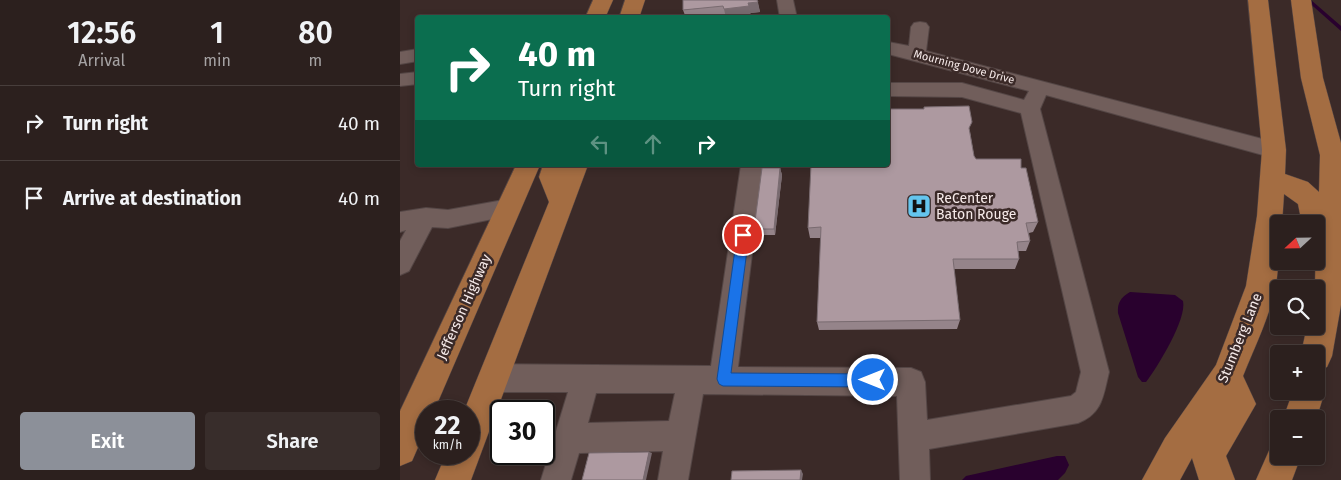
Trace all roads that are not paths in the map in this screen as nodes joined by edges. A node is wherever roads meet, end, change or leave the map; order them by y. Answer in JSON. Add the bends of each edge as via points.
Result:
{"nodes":[{"id":1,"x":603,"y":0,"type":"edge"},
{"id":2,"x":619,"y":0,"type":"edge"},
{"id":3,"x":635,"y":0,"type":"edge"},
{"id":4,"x":650,"y":0,"type":"edge"},
{"id":5,"x":785,"y":0,"type":"edge"},
{"id":6,"x":1301,"y":0,"type":"edge"},
{"id":7,"x":1259,"y":10,"type":"edge"},
{"id":8,"x":596,"y":15,"type":"edge"},
{"id":9,"x":614,"y":15,"type":"edge"},
{"id":10,"x":630,"y":15,"type":"edge"},
{"id":11,"x":648,"y":15,"type":"edge"},
{"id":12,"x":788,"y":15,"type":"edge"},
{"id":13,"x":920,"y":26,"type":"dead end"},
{"id":14,"x":890,"y":48,"type":"edge"},
{"id":15,"x":918,"y":54,"type":"junction"},
{"id":16,"x":415,"y":56,"type":"edge"},
{"id":17,"x":400,"y":58,"type":"edge"},
{"id":18,"x":415,"y":78,"type":"edge"},
{"id":19,"x":400,"y":80,"type":"edge"},
{"id":20,"x":890,"y":89,"type":"edge"},
{"id":21,"x":1035,"y":98,"type":"junction"},
{"id":22,"x":1274,"y":150,"type":"junction"},
{"id":23,"x":527,"y":167,"type":"edge"},
{"id":24,"x":554,"y":167,"type":"edge"},
{"id":25,"x":575,"y":167,"type":"edge"},
{"id":26,"x":752,"y":167,"type":"edge"},
{"id":27,"x":1273,"y":180,"type":"junction"},
{"id":28,"x":562,"y":202,"type":"junction"},
{"id":29,"x":509,"y":208,"type":"junction"},
{"id":30,"x":1314,"y":215,"type":"edge"},
{"id":31,"x":426,"y":217,"type":"junction"},
{"id":32,"x":400,"y":222,"type":"edge"},
{"id":33,"x":1325,"y":259,"type":"edge"},
{"id":34,"x":400,"y":264,"type":"edge"},
{"id":35,"x":1330,"y":267,"type":"junction"},
{"id":36,"x":1318,"y":345,"type":"edge"},
{"id":37,"x":1227,"y":376,"type":"junction"},
{"id":38,"x":494,"y":378,"type":"junction"},
{"id":39,"x":586,"y":379,"type":"junction"},
{"id":40,"x":692,"y":379,"type":"junction"},
{"id":41,"x":723,"y":379,"type":"junction"},
{"id":42,"x":480,"y":414,"type":"edge"},
{"id":43,"x":913,"y":435,"type":"junction"},
{"id":44,"x":680,"y":436,"type":"junction"},
{"id":45,"x":568,"y":438,"type":"junction"},
{"id":46,"x":400,"y":449,"type":"edge"},
{"id":47,"x":460,"y":465,"type":"edge"},
{"id":48,"x":1280,"y":465,"type":"edge"},
{"id":49,"x":454,"y":480,"type":"edge"},
{"id":50,"x":556,"y":480,"type":"edge"},
{"id":51,"x":673,"y":480,"type":"edge"},
{"id":52,"x":915,"y":480,"type":"edge"},
{"id":53,"x":1160,"y":480,"type":"edge"},
{"id":54,"x":1216,"y":480,"type":"edge"},
{"id":55,"x":1274,"y":480,"type":"edge"}],
"edges":[{"from":1,"to":8,"type":"main road"},
{"from":2,"to":9,"type":"main road"},
{"from":3,"to":10,"type":"main road"},
{"from":4,"to":11,"type":"main road"},
{"from":5,"to":12,"type":"street"},
{"from":6,"to":35,"type":"main road","via":[[1312,78],[1332,155]]},
{"from":7,"to":22,"type":"main road","name":"Stumberg Lane"},
{"from":13,"to":15,"type":"street"},
{"from":14,"to":15,"type":"street","name":"Mourning Dove Drive"},
{"from":15,"to":21,"type":"street","name":"Mourning Dove Drive"},
{"from":16,"to":17,"type":"street"},
{"from":18,"to":19,"type":"street"},
{"from":20,"to":21,"type":"street","via":[[962,90]]},
{"from":21,"to":22,"type":"street"},
{"from":21,"to":43,"type":"street","via":[[1094,364],[1088,400],[1078,409]]},
{"from":22,"to":27,"type":"main road","name":"Stumberg Lane"},
{"from":23,"to":29,"type":"main road","name":"Jefferson Highway"},
{"from":24,"to":28,"type":"main road","via":[[552,177]]},
{"from":25,"to":28,"type":"main road"},
{"from":26,"to":41,"type":"street"},
{"from":27,"to":30,"type":"main road","via":[[1306,194],[1314,206]]},
{"from":27,"to":37,"type":"main road","name":"Stumberg Lane","via":[[1260,286]]},
{"from":28,"to":38,"type":"main road"},
{"from":29,"to":31,"type":"street","via":[[448,219]]},
{"from":29,"to":46,"type":"main road","name":"Jefferson Highway"},
{"from":31,"to":32,"type":"street"},
{"from":31,"to":34,"type":"street"},
{"from":33,"to":35,"type":"main road"},
{"from":35,"to":36,"type":"main road","via":[[1330,285]]},
{"from":37,"to":53,"type":"main road","name":"Stumberg Lane","via":[[1176,450]]},
{"from":37,"to":54,"type":"main road","via":[[1239,404],[1208,454]]},
{"from":38,"to":39,"type":"street"},
{"from":38,"to":42,"type":"main road"},
{"from":39,"to":40,"type":"street"},
{"from":39,"to":45,"type":"street"},
{"from":40,"to":41,"type":"street"},
{"from":40,"to":44,"type":"street"},
{"from":41,"to":43,"type":"street","via":[[911,382]]},
{"from":43,"to":52,"type":"street"},
{"from":44,"to":45,"type":"street"},
{"from":44,"to":51,"type":"street"},
{"from":45,"to":50,"type":"street"},
{"from":47,"to":49,"type":"main road"},
{"from":48,"to":55,"type":"main road"}]}
